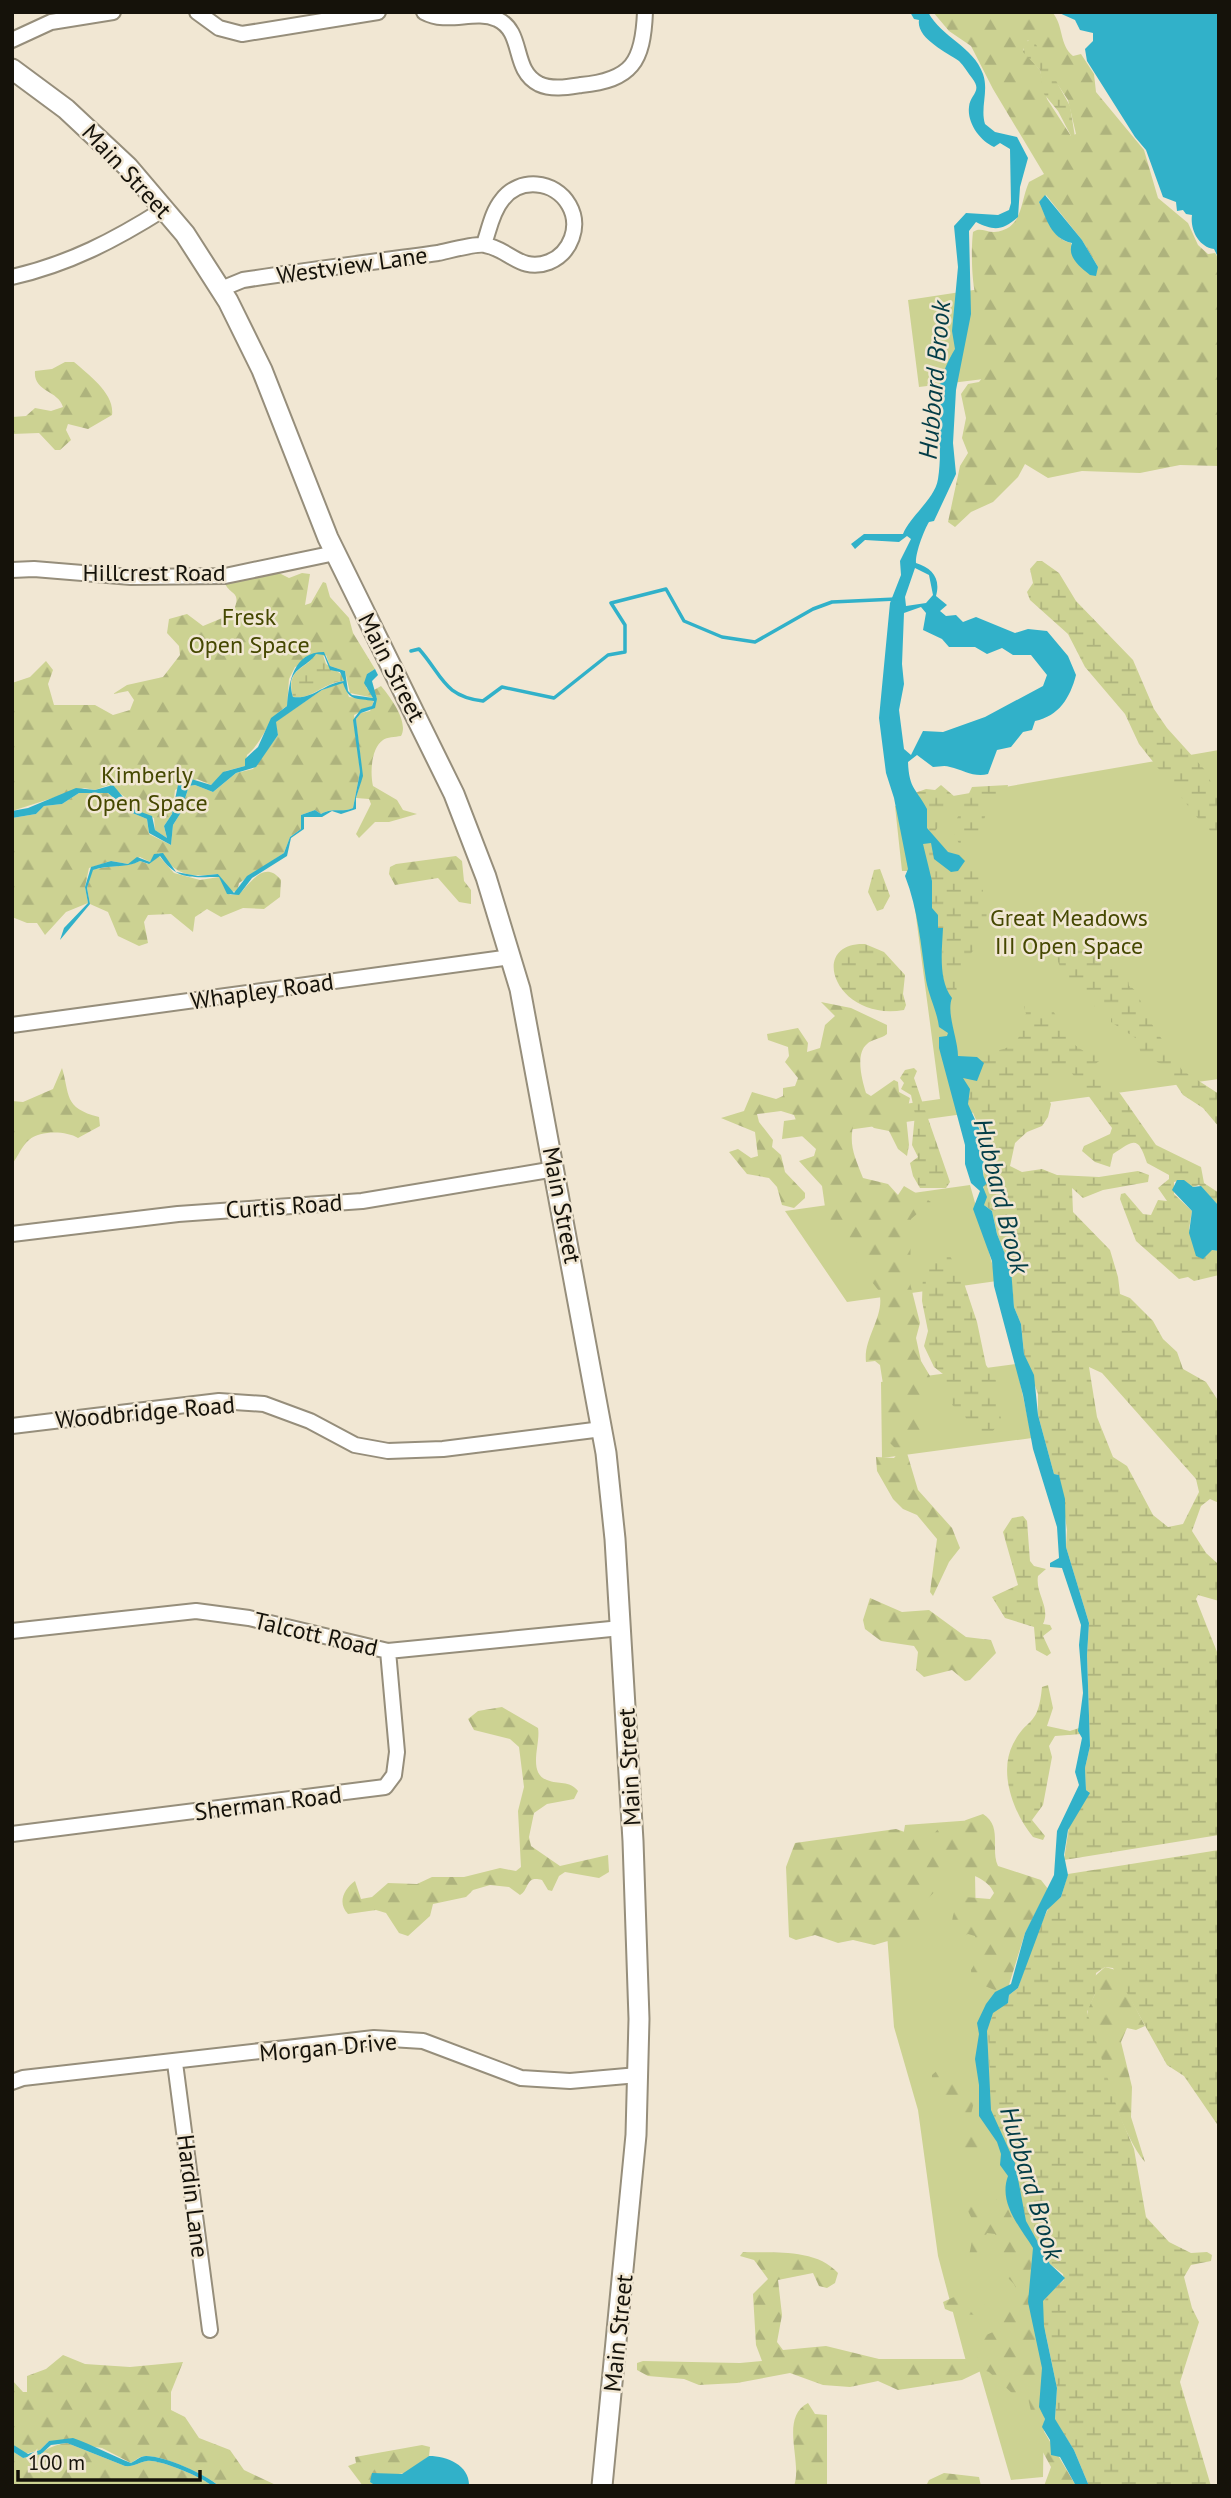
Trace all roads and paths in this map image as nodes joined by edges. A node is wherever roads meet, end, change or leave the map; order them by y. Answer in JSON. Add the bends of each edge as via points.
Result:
{"nodes":[{"id":1,"x":113,"y":12,"type":"edge"},
{"id":2,"x":197,"y":12,"type":"edge"},
{"id":3,"x":378,"y":12,"type":"edge"},
{"id":4,"x":424,"y":12,"type":"edge"},
{"id":5,"x":645,"y":12,"type":"edge"},
{"id":6,"x":12,"y":40,"type":"edge"},
{"id":7,"x":12,"y":69,"type":"edge"},
{"id":8,"x":164,"y":209,"type":"junction"},
{"id":9,"x":484,"y":244,"type":"junction"},
{"id":10,"x":12,"y":278,"type":"edge"},
{"id":11,"x":221,"y":289,"type":"junction"},
{"id":12,"x":335,"y":553,"type":"junction"},
{"id":13,"x":12,"y":570,"type":"edge"},
{"id":14,"x":511,"y":957,"type":"junction"},
{"id":15,"x":12,"y":1025,"type":"edge"},
{"id":16,"x":555,"y":1169,"type":"junction"},
{"id":17,"x":12,"y":1234,"type":"edge"},
{"id":18,"x":12,"y":1426,"type":"edge"},
{"id":19,"x":602,"y":1429,"type":"junction"},
{"id":20,"x":621,"y":1628,"type":"junction"},
{"id":21,"x":12,"y":1631,"type":"edge"},
{"id":22,"x":388,"y":1651,"type":"junction"},
{"id":23,"x":12,"y":1834,"type":"edge"},
{"id":24,"x":175,"y":2063,"type":"junction"},
{"id":25,"x":638,"y":2075,"type":"junction"},
{"id":26,"x":12,"y":2082,"type":"edge"},
{"id":27,"x":210,"y":2330,"type":"dead end"},
{"id":28,"x":601,"y":2486,"type":"edge"}],
"edges":[{"from":1,"to":6,"type":"street","via":[[51,22]]},
{"from":2,"to":3,"type":"street","via":[[219,28],[243,34]]},
{"from":4,"to":5,"type":"street","via":[[447,19],[481,16],[498,20],[513,34],[528,75],[544,86],[557,87],[599,83],[627,72],[642,47]]},
{"from":7,"to":8,"type":"main road","name":"Main Street","via":[[88,128]]},
{"from":8,"to":10,"type":"street","via":[[102,247],[53,268]]},
{"from":8,"to":11,"type":"main road","name":"Main Street"},
{"from":9,"to":9,"type":"street","via":[[523,264],[548,263],[562,254],[572,239],[570,206],[552,188],[536,184],[519,187],[499,202]]},
{"from":9,"to":11,"type":"street","name":"Westview Lane","via":[[243,280]]},
{"from":11,"to":12,"type":"main road","name":"Main Street","via":[[262,370]]},
{"from":12,"to":13,"type":"street","name":"Hillcrest Road","via":[[225,576],[131,577]]},
{"from":12,"to":14,"type":"main road","name":"Main Street","via":[[454,793]]},
{"from":14,"to":15,"type":"street","name":"Whapley Road"},
{"from":14,"to":16,"type":"main road","name":"Main Street"},
{"from":16,"to":17,"type":"street","name":"Curtis Road","via":[[362,1201],[178,1214]]},
{"from":16,"to":19,"type":"main road","name":"Main Street"},
{"from":18,"to":19,"type":"street","name":"Woodbridge Road","via":[[219,1401],[264,1404],[355,1445],[388,1451],[443,1449]]},
{"from":19,"to":20,"type":"main road","name":"Main Street"},
{"from":20,"to":22,"type":"street","name":"Talcott Road"},
{"from":20,"to":25,"type":"main road","name":"Main Street","via":[[636,1896]]},
{"from":21,"to":22,"type":"street","name":"Talcott Road","via":[[195,1611],[249,1618]]},
{"from":22,"to":23,"type":"street","name":"Sherman Road","via":[[397,1752],[394,1775],[384,1787]]},
{"from":24,"to":25,"type":"street","name":"Morgan Drive","via":[[374,2038],[423,2040],[521,2078],[570,2081]]},
{"from":24,"to":26,"type":"street","name":"Morgan Drive"},
{"from":24,"to":27,"type":"street","name":"Hardin Lane"},
{"from":25,"to":28,"type":"main road","name":"Main Street","via":[[632,2193]]}]}
